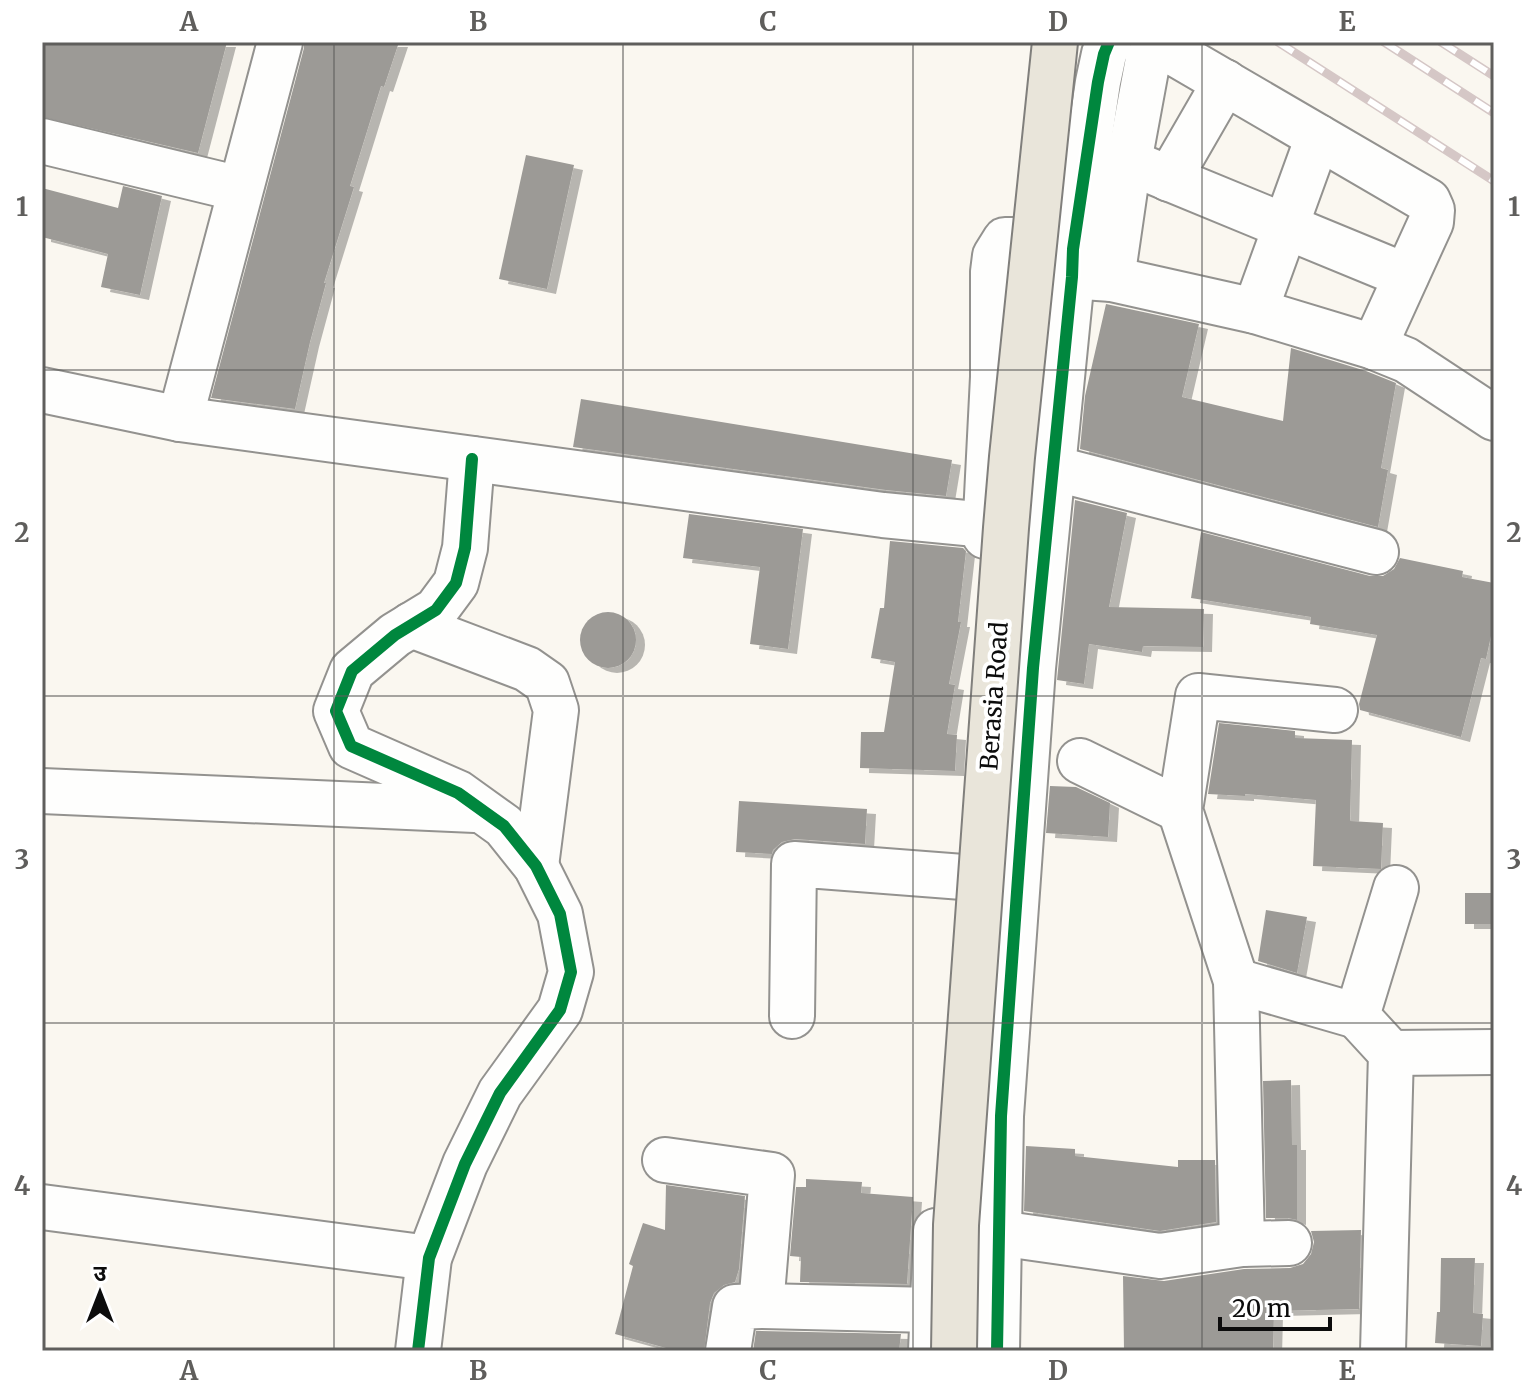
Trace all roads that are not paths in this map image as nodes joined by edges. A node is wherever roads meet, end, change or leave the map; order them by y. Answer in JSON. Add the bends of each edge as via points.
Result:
{"nodes":[{"id":1,"x":280,"y":42,"type":"edge"},
{"id":2,"x":1055,"y":42,"type":"edge"},
{"id":3,"x":1109,"y":42,"type":"edge"},
{"id":4,"x":1225,"y":82,"type":"junction"},
{"id":5,"x":1318,"y":137,"type":"junction"},
{"id":6,"x":42,"y":141,"type":"edge"},
{"id":7,"x":1129,"y":162,"type":"junction"},
{"id":8,"x":1169,"y":179,"type":"junction"},
{"id":9,"x":240,"y":189,"type":"junction"},
{"id":10,"x":1286,"y":226,"type":"junction"},
{"id":11,"x":1086,"y":268,"type":"junction"},
{"id":12,"x":1406,"y":276,"type":"junction"},
{"id":13,"x":1255,"y":311,"type":"junction"},
{"id":14,"x":1374,"y":347,"type":"junction"},
{"id":15,"x":42,"y":390,"type":"edge"},
{"id":16,"x":1494,"y":418,"type":"edge"},
{"id":17,"x":180,"y":419,"type":"junction"},
{"id":18,"x":472,"y":459,"type":"junction"},
{"id":19,"x":1053,"y":468,"type":"junction"},
{"id":20,"x":986,"y":525,"type":"junction"},
{"id":21,"x":1376,"y":552,"type":"dead end"},
{"id":22,"x":411,"y":625,"type":"junction"},
{"id":23,"x":1335,"y":710,"type":"dead end"},
{"id":24,"x":1080,"y":761,"type":"dead end"},
{"id":25,"x":42,"y":791,"type":"edge"},
{"id":26,"x":482,"y":810,"type":"junction"},
{"id":27,"x":1180,"y":810,"type":"junction"},
{"id":28,"x":536,"y":866,"type":"junction"},
{"id":29,"x":963,"y":877,"type":"junction"},
{"id":30,"x":1396,"y":888,"type":"dead end"},
{"id":31,"x":1236,"y":981,"type":"junction"},
{"id":32,"x":792,"y":1016,"type":"dead end"},
{"id":33,"x":1357,"y":1016,"type":"junction"},
{"id":34,"x":1494,"y":1052,"type":"edge"},
{"id":35,"x":1391,"y":1053,"type":"junction"},
{"id":36,"x":665,"y":1160,"type":"dead end"},
{"id":37,"x":42,"y":1207,"type":"edge"},
{"id":38,"x":999,"y":1233,"type":"junction"},
{"id":39,"x":1289,"y":1243,"type":"dead end"},
{"id":40,"x":1242,"y":1244,"type":"junction"},
{"id":41,"x":429,"y":1258,"type":"junction"},
{"id":42,"x":761,"y":1306,"type":"junction"},
{"id":43,"x":932,"y":1331,"type":"edge"},
{"id":44,"x":418,"y":1351,"type":"edge"},
{"id":45,"x":728,"y":1351,"type":"edge"},
{"id":46,"x":954,"y":1351,"type":"edge"},
{"id":47,"x":997,"y":1351,"type":"edge"},
{"id":48,"x":1383,"y":1351,"type":"edge"}],
"edges":[{"from":1,"to":9,"type":"street"},
{"from":2,"to":46,"type":"main road","name":"Berasia Road","bridge":true,"via":[[1006,528],[956,1225]]},
{"from":3,"to":11,"type":"street","via":[[1098,82]]},
{"from":4,"to":5,"type":"street"},
{"from":4,"to":7,"type":"street","via":[[1169,50],[1152,51]]},
{"from":4,"to":8,"type":"street"},
{"from":5,"to":10,"type":"street"},
{"from":5,"to":12,"type":"street","via":[[1428,201],[1431,222]]},
{"from":6,"to":9,"type":"street"},
{"from":7,"to":8,"type":"street"},
{"from":7,"to":11,"type":"street"},
{"from":8,"to":10,"type":"street"},
{"from":9,"to":17,"type":"street"},
{"from":10,"to":12,"type":"street"},
{"from":10,"to":13,"type":"street"},
{"from":11,"to":13,"type":"street"},
{"from":11,"to":19,"type":"street"},
{"from":11,"to":20,"type":"street","via":[[1055,240],[1005,240],[995,256]]},
{"from":12,"to":14,"type":"street"},
{"from":13,"to":14,"type":"street"},
{"from":14,"to":16,"type":"street","via":[[1406,360]]},
{"from":15,"to":17,"type":"street"},
{"from":17,"to":18,"type":"street"},
{"from":18,"to":20,"type":"street"},
{"from":18,"to":22,"type":"street","via":[[465,548],[456,583],[436,610]]},
{"from":19,"to":21,"type":"street"},
{"from":19,"to":38,"type":"street","via":[[1029,714],[1001,1116]]},
{"from":20,"to":29,"type":"street"},
{"from":22,"to":26,"type":"street","via":[[352,671],[336,711],[351,746],[458,793]]},
{"from":22,"to":28,"type":"street","via":[[527,669],[547,683],[556,710]]},
{"from":23,"to":27,"type":"street","via":[[1198,696]]},
{"from":24,"to":27,"type":"street"},
{"from":25,"to":26,"type":"street"},
{"from":26,"to":28,"type":"street","via":[[504,826]]},
{"from":27,"to":31,"type":"street"},
{"from":28,"to":41,"type":"street","via":[[560,914],[571,972],[560,1010],[500,1093],[465,1164]]},
{"from":29,"to":32,"type":"street","via":[[794,864]]},
{"from":29,"to":43,"type":"street"},
{"from":30,"to":33,"type":"street"},
{"from":31,"to":33,"type":"street"},
{"from":31,"to":40,"type":"street"},
{"from":33,"to":35,"type":"street"},
{"from":34,"to":35,"type":"street"},
{"from":35,"to":48,"type":"street"},
{"from":36,"to":42,"type":"street","via":[[772,1175]]},
{"from":37,"to":41,"type":"street"},
{"from":38,"to":40,"type":"street","via":[[1160,1256]]},
{"from":38,"to":47,"type":"street"},
{"from":39,"to":40,"type":"street"},
{"from":41,"to":44,"type":"street"},
{"from":42,"to":43,"type":"street"},
{"from":42,"to":45,"type":"street","via":[[735,1307]]}]}
